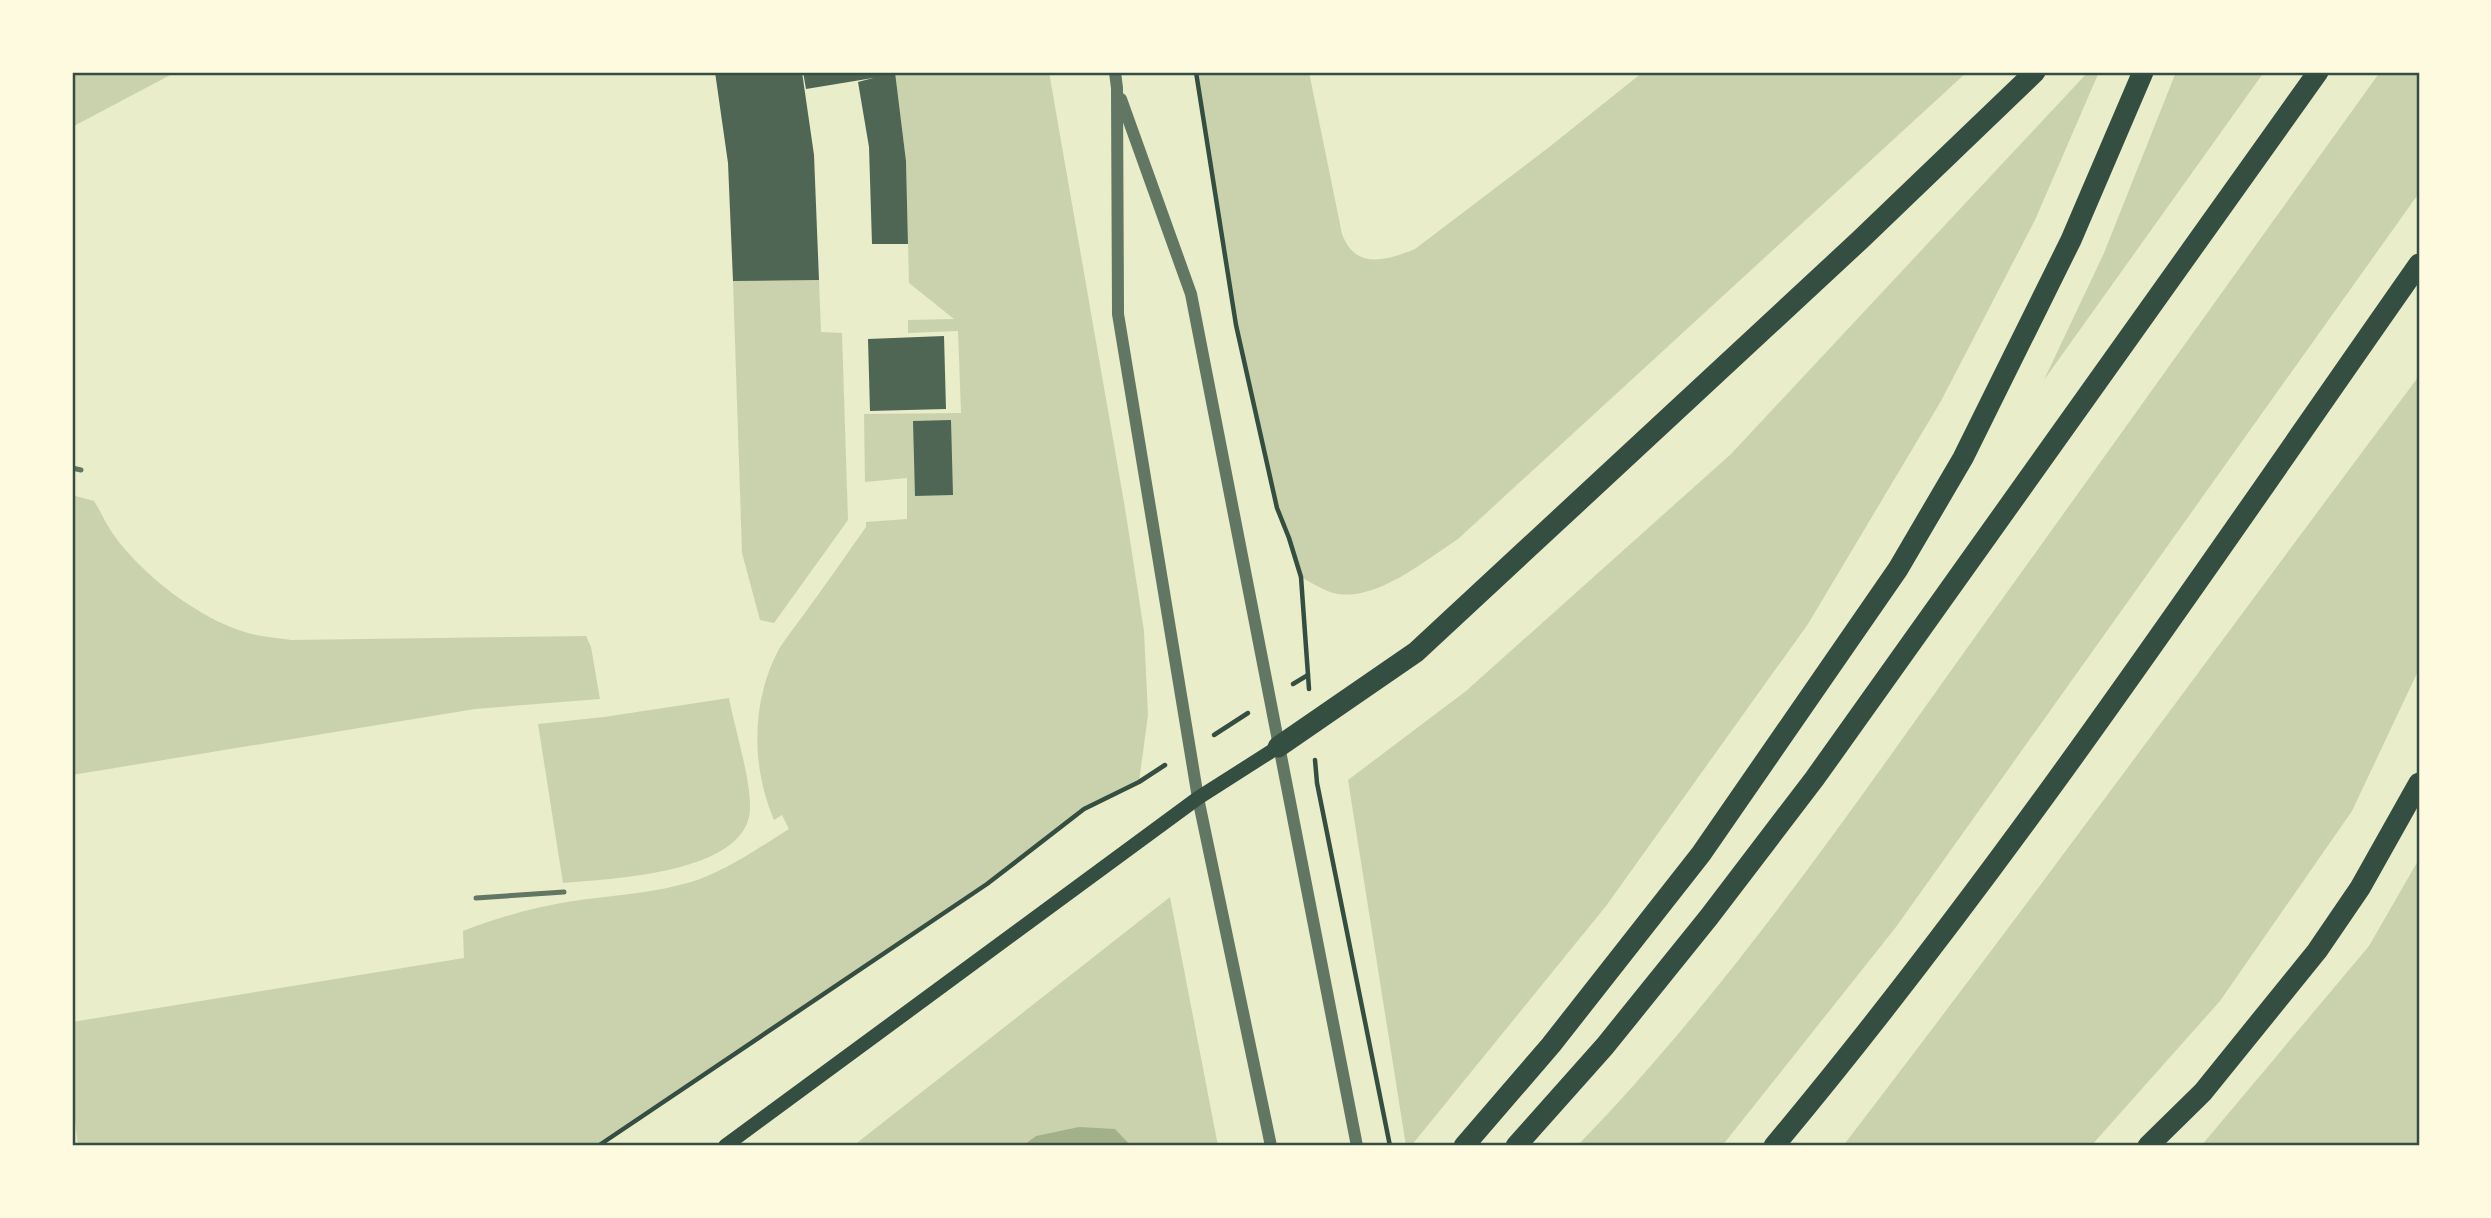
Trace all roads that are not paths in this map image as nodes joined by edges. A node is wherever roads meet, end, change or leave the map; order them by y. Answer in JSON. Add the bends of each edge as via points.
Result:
{"nodes":[{"id":1,"x":1115,"y":72,"type":"edge"},
{"id":2,"x":2035,"y":72,"type":"edge"},
{"id":3,"x":2143,"y":72,"type":"edge"},
{"id":4,"x":2318,"y":72,"type":"edge"},
{"id":5,"x":1117,"y":88,"type":"junction"},
{"id":6,"x":2419,"y":264,"type":"edge"},
{"id":7,"x":72,"y":468,"type":"edge"},
{"id":8,"x":81,"y":470,"type":"dead end"},
{"id":9,"x":1278,"y":747,"type":"junction"},
{"id":10,"x":2419,"y":783,"type":"edge"},
{"id":11,"x":1198,"y":798,"type":"junction"},
{"id":12,"x":564,"y":892,"type":"dead end"},
{"id":13,"x":476,"y":898,"type":"dead end"},
{"id":14,"x":724,"y":1146,"type":"edge"},
{"id":15,"x":1271,"y":1146,"type":"edge"},
{"id":16,"x":1357,"y":1146,"type":"edge"},
{"id":17,"x":1464,"y":1146,"type":"edge"},
{"id":18,"x":1517,"y":1146,"type":"edge"},
{"id":19,"x":1774,"y":1146,"type":"edge"},
{"id":20,"x":2148,"y":1146,"type":"edge"}],
"edges":[{"from":1,"to":5,"type":"street"},
{"from":2,"to":9,"type":"highway","via":[[1416,652]]},
{"from":3,"to":17,"type":"highway","via":[[2071,240],[1963,458],[1898,569],[1701,854]]},
{"from":4,"to":18,"type":"highway","via":[[1815,778],[1605,1046]]},
{"from":5,"to":9,"type":"street","via":[[1191,294]]},
{"from":5,"to":11,"type":"street","via":[[1118,314]]},
{"from":6,"to":19,"type":"highway","via":[[2052,785],[1939,939]]},
{"from":7,"to":8,"type":"lane"},
{"from":9,"to":11,"type":"main road"},
{"from":9,"to":16,"type":"street"},
{"from":10,"to":20,"type":"highway","via":[[2360,888],[2317,951],[2203,1092]]},
{"from":11,"to":14,"type":"main road"},
{"from":11,"to":15,"type":"street"},
{"from":12,"to":13,"type":"lane"}]}
